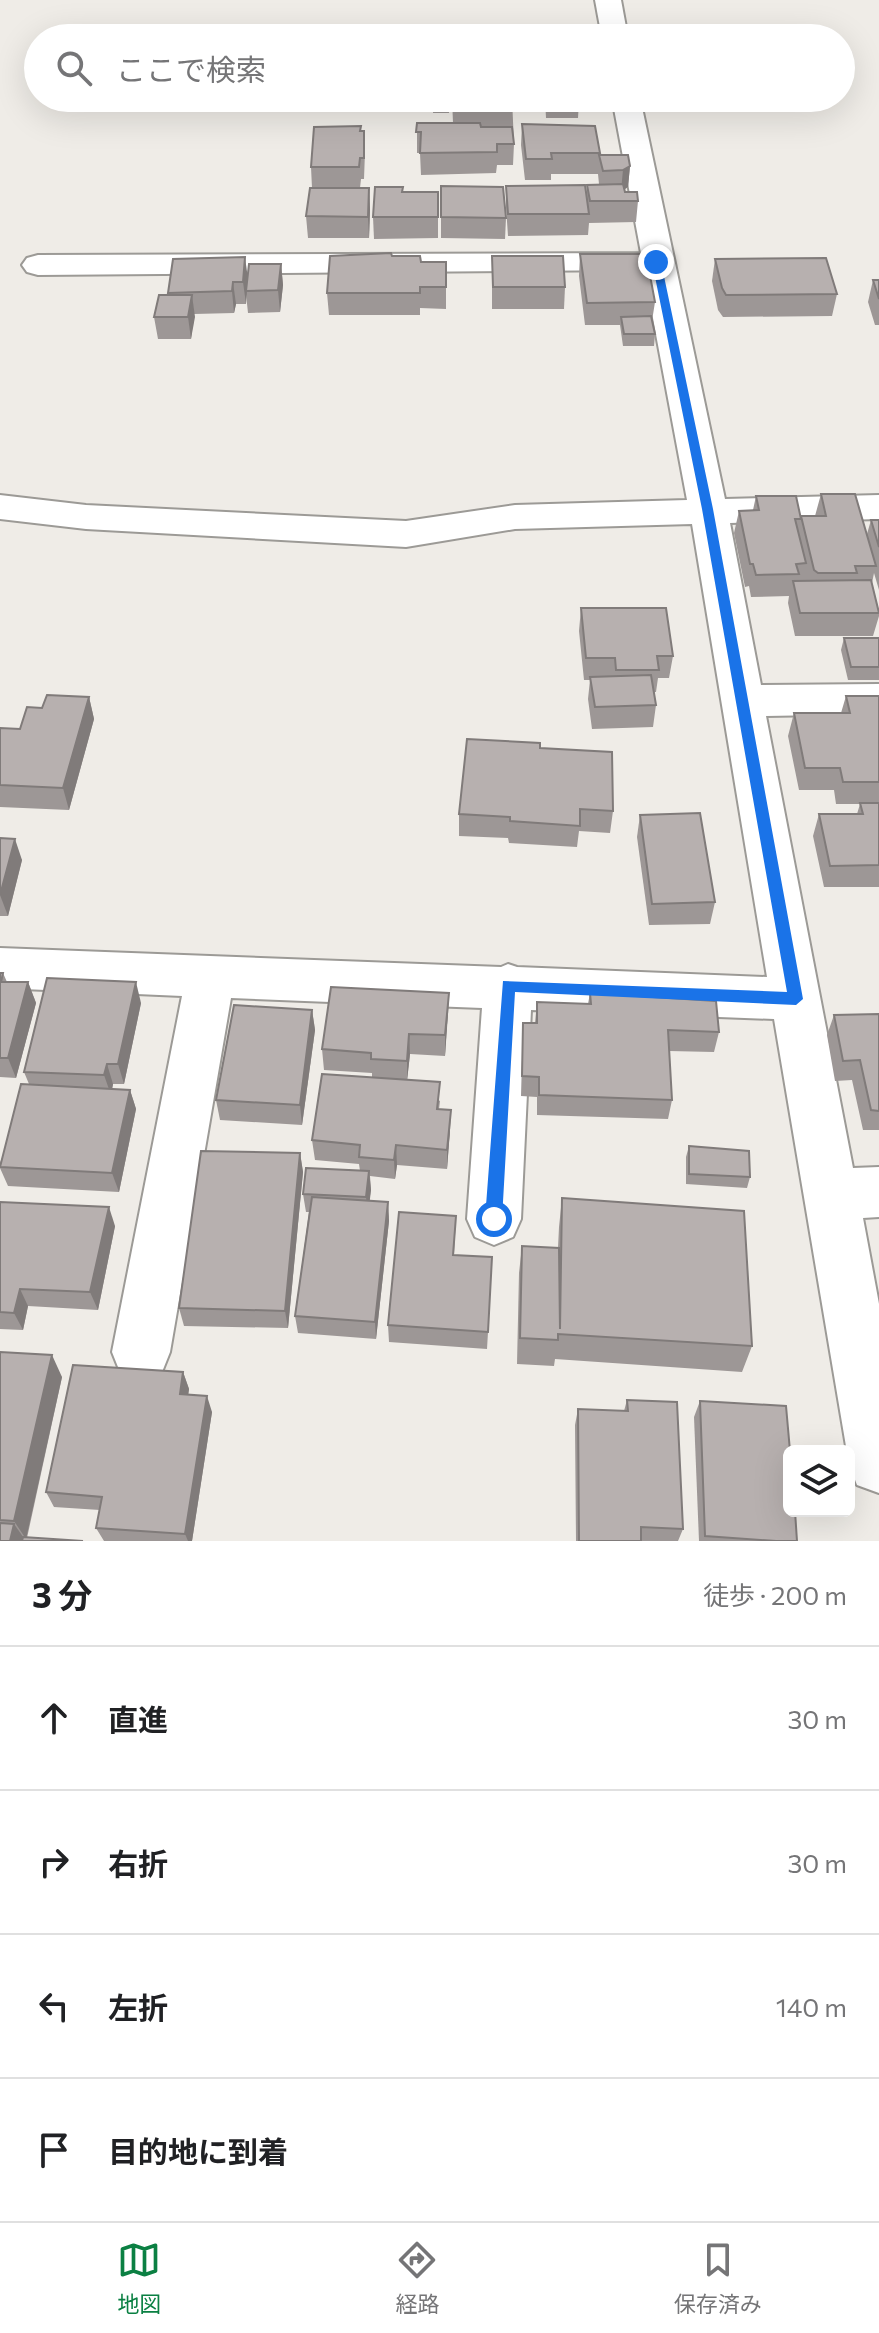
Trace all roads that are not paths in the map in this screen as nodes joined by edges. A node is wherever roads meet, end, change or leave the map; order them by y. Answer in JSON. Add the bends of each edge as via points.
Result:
{"nodes":[{"id":1,"x":608,"y":0,"type":"edge"},
{"id":2,"x":612,"y":24,"type":"edge"},
{"id":3,"x":629,"y":112,"type":"edge"},
{"id":4,"x":656,"y":262,"type":"junction"},
{"id":5,"x":38,"y":265,"type":"dead end"},
{"id":6,"x":0,"y":507,"type":"edge"},
{"id":7,"x":879,"y":507,"type":"edge"},
{"id":8,"x":708,"y":509,"type":"junction"},
{"id":9,"x":879,"y":699,"type":"edge"},
{"id":10,"x":742,"y":701,"type":"junction"},
{"id":11,"x":0,"y":968,"type":"edge"},
{"id":12,"x":210,"y":978,"type":"junction"},
{"id":13,"x":508,"y":985,"type":"junction"},
{"id":14,"x":796,"y":999,"type":"junction"},
{"id":15,"x":855,"y":1194,"type":"edge"},
{"id":16,"x":494,"y":1219,"type":"dead end"},
{"id":17,"x":141,"y":1352,"type":"dead end"},
{"id":18,"x":879,"y":1463,"type":"edge"}],
"edges":[{"from":1,"to":2,"type":"street"},
{"from":3,"to":4,"type":"street"},
{"from":4,"to":5,"type":"street"},
{"from":4,"to":8,"type":"street"},
{"from":6,"to":8,"type":"street","via":[[86,517],[406,534],[515,517]]},
{"from":7,"to":8,"type":"street"},
{"from":8,"to":10,"type":"street"},
{"from":9,"to":10,"type":"street"},
{"from":10,"to":14,"type":"street"},
{"from":11,"to":12,"type":"street"},
{"from":12,"to":13,"type":"street"},
{"from":12,"to":17,"type":"street"},
{"from":13,"to":14,"type":"street"},
{"from":13,"to":16,"type":"street"},
{"from":14,"to":15,"type":"street"},
{"from":15,"to":18,"type":"street"}]}
